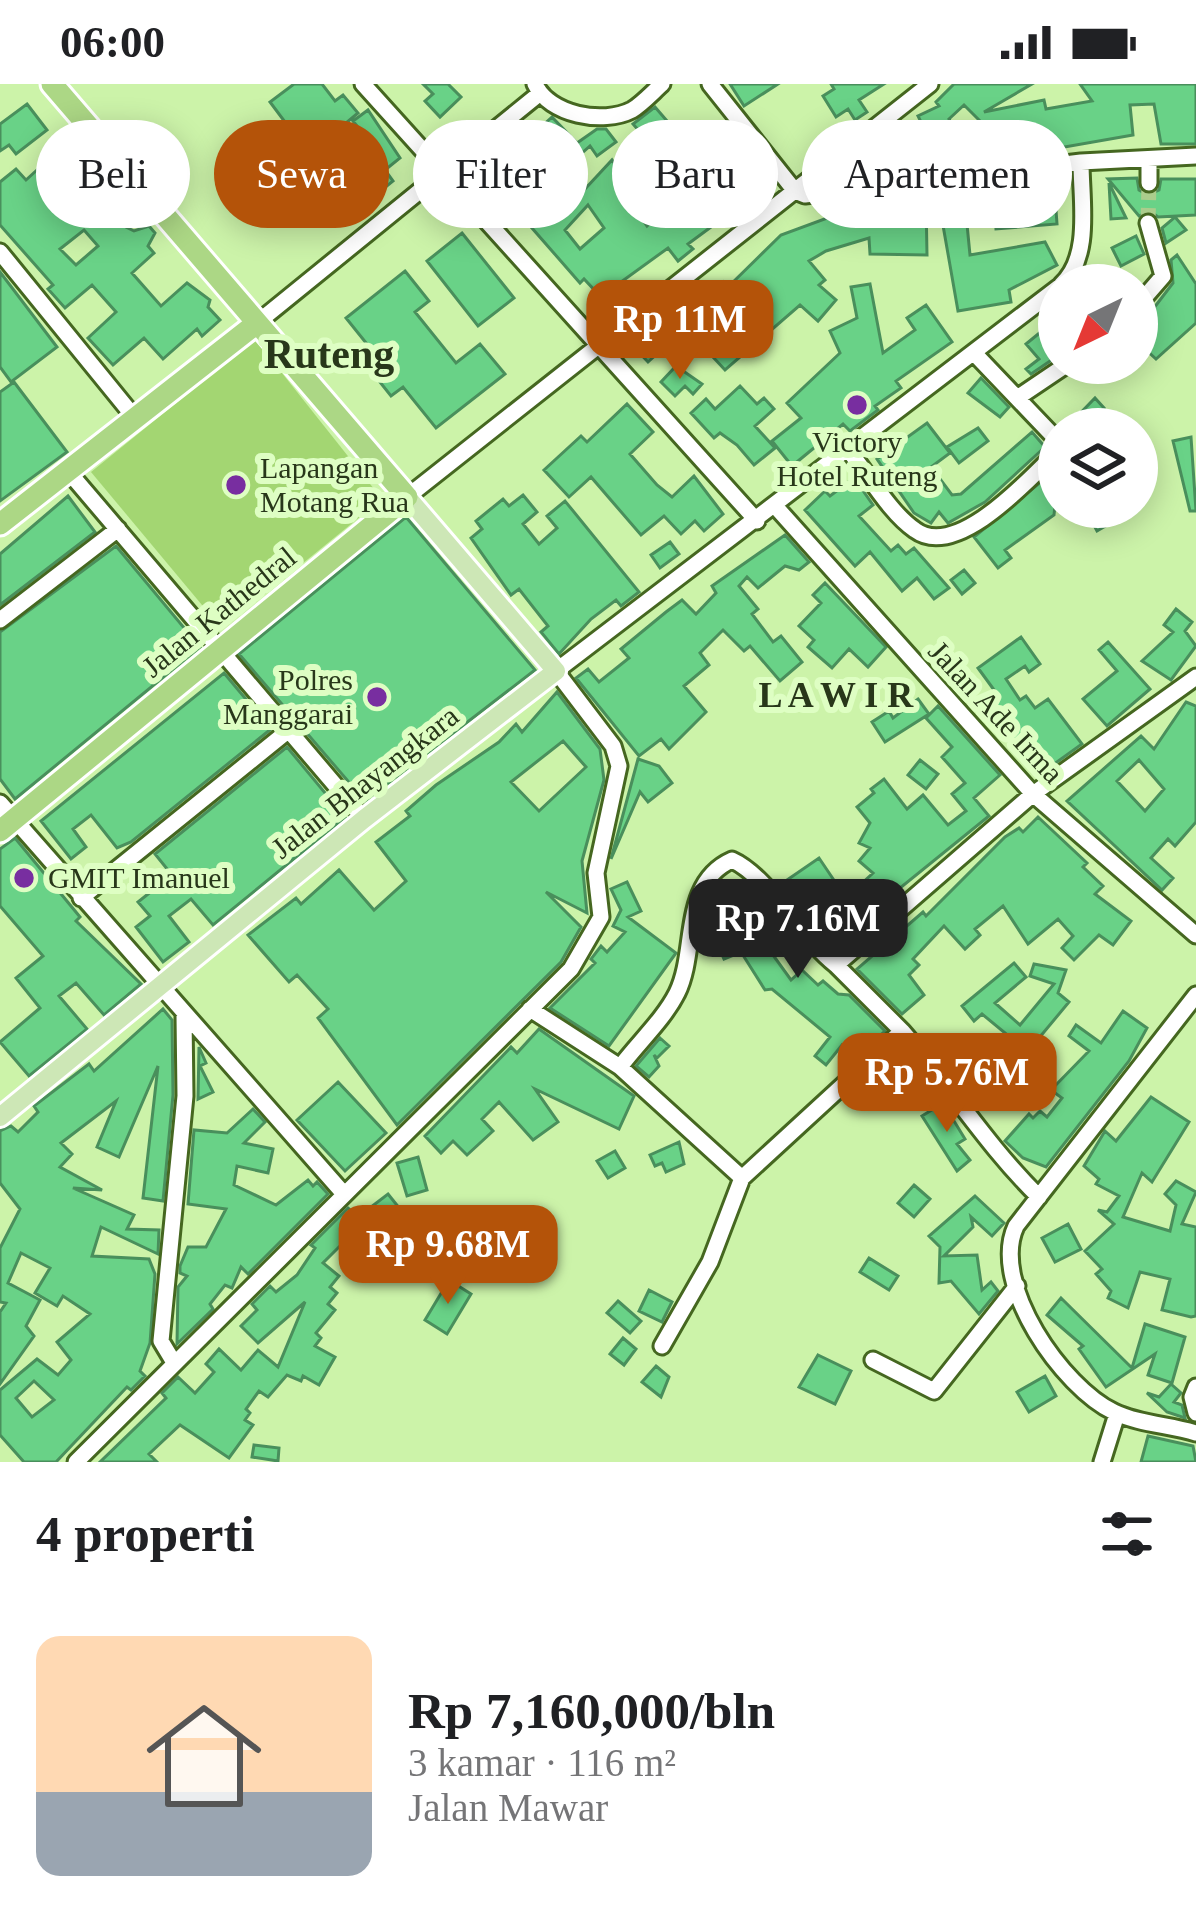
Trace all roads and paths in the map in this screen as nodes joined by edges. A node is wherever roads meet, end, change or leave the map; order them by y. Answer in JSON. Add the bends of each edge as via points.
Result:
{"nodes":[{"id":1,"x":52,"y":84,"type":"edge"},
{"id":2,"x":363,"y":84,"type":"edge"},
{"id":3,"x":662,"y":84,"type":"edge"},
{"id":4,"x":710,"y":84,"type":"edge"},
{"id":5,"x":930,"y":84,"type":"edge"},
{"id":6,"x":537,"y":89,"type":"edge"},
{"id":7,"x":502,"y":120,"type":"edge"},
{"id":8,"x":413,"y":140,"type":"edge"},
{"id":9,"x":1196,"y":156,"type":"edge"},
{"id":10,"x":1149,"y":159,"type":"junction"},
{"id":11,"x":1081,"y":162,"type":"junction"},
{"id":12,"x":1149,"y":183,"type":"tunnel mouth"},
{"id":13,"x":794,"y":191,"type":"junction"},
{"id":14,"x":413,"y":197,"type":"edge"},
{"id":15,"x":1148,"y":223,"type":"tunnel mouth"},
{"id":16,"x":491,"y":228,"type":"edge"},
{"id":17,"x":0,"y":252,"type":"edge"},
{"id":18,"x":1077,"y":264,"type":"edge"},
{"id":19,"x":1158,"y":279,"type":"edge"},
{"id":20,"x":1038,"y":304,"type":"edge"},
{"id":21,"x":257,"y":323,"type":"junction"},
{"id":22,"x":598,"y":347,"type":"junction"},
{"id":23,"x":975,"y":354,"type":"junction"},
{"id":24,"x":1038,"y":384,"type":"edge"},
{"id":25,"x":1017,"y":398,"type":"junction"},
{"id":26,"x":135,"y":418,"type":"junction"},
{"id":27,"x":1038,"y":422,"type":"edge"},
{"id":28,"x":849,"y":451,"type":"junction"},
{"id":29,"x":1038,"y":466,"type":"edge"},
{"id":30,"x":68,"y":471,"type":"junction"},
{"id":31,"x":407,"y":497,"type":"junction"},
{"id":32,"x":776,"y":507,"type":"junction"},
{"id":33,"x":757,"y":521,"type":"junction"},
{"id":34,"x":0,"y":524,"type":"edge"},
{"id":35,"x":118,"y":530,"type":"junction"},
{"id":36,"x":0,"y":620,"type":"edge"},
{"id":37,"x":220,"y":650,"type":"junction"},
{"id":38,"x":556,"y":671,"type":"junction"},
{"id":39,"x":1196,"y":677,"type":"edge"},
{"id":40,"x":289,"y":730,"type":"junction"},
{"id":41,"x":1033,"y":794,"type":"junction"},
{"id":42,"x":5,"y":818,"type":"edge"},
{"id":43,"x":364,"y":820,"type":"junction"},
{"id":44,"x":81,"y":898,"type":"junction"},
{"id":45,"x":1196,"y":935,"type":"edge"},
{"id":46,"x":836,"y":965,"type":"junction"},
{"id":47,"x":157,"y":986,"type":"junction"},
{"id":48,"x":1196,"y":995,"type":"edge"},
{"id":49,"x":530,"y":1009,"type":"junction"},
{"id":50,"x":184,"y":1016,"type":"junction"},
{"id":51,"x":902,"y":1031,"type":"junction"},
{"id":52,"x":620,"y":1067,"type":"junction"},
{"id":53,"x":0,"y":1118,"type":"edge"},
{"id":54,"x":742,"y":1178,"type":"junction"},
{"id":55,"x":344,"y":1194,"type":"junction"},
{"id":56,"x":1040,"y":1197,"type":"junction"},
{"id":57,"x":1017,"y":1286,"type":"junction"},
{"id":58,"x":662,"y":1346,"type":"dead end"},
{"id":59,"x":873,"y":1360,"type":"dead end"},
{"id":60,"x":173,"y":1361,"type":"junction"},
{"id":61,"x":1196,"y":1387,"type":"edge"},
{"id":62,"x":1196,"y":1413,"type":"edge"},
{"id":63,"x":1117,"y":1414,"type":"junction"},
{"id":64,"x":1196,"y":1433,"type":"edge"},
{"id":65,"x":76,"y":1462,"type":"edge"},
{"id":66,"x":1102,"y":1462,"type":"edge"}],
"edges":[{"from":1,"to":21,"type":"highway"},
{"from":2,"to":8,"type":"street"},
{"from":3,"to":6,"type":"street","via":[[631,110],[604,116],[568,112]]},
{"from":4,"to":13,"type":"street"},
{"from":5,"to":13,"type":"street","name":"Jalan Kathedral"},
{"from":6,"to":7,"type":"street"},
{"from":9,"to":10,"type":"street"},
{"from":10,"to":11,"type":"street"},
{"from":10,"to":12,"type":"street"},
{"from":11,"to":13,"type":"street","via":[[818,195]]},
{"from":11,"to":18,"type":"street"},
{"from":13,"to":22,"type":"street","name":"Jalan Kathedral"},
{"from":14,"to":21,"type":"street"},
{"from":15,"to":19,"type":"street","via":[[1164,271]]},
{"from":16,"to":22,"type":"street"},
{"from":17,"to":26,"type":"street"},
{"from":20,"to":23,"type":"street","name":"Jalan Bhayangkara"},
{"from":21,"to":26,"type":"highway"},
{"from":21,"to":31,"type":"highway"},
{"from":22,"to":31,"type":"street","name":"Jalan Kathedral"},
{"from":22,"to":33,"type":"street"},
{"from":23,"to":25,"type":"street"},
{"from":23,"to":28,"type":"street","name":"Jalan Bhayangkara"},
{"from":24,"to":25,"type":"street"},
{"from":25,"to":27,"type":"street"},
{"from":26,"to":30,"type":"highway"},
{"from":28,"to":29,"type":"street","via":[[914,530],[938,537],[969,530]]},
{"from":28,"to":32,"type":"street","name":"Jalan Bhayangkara"},
{"from":30,"to":34,"type":"highway"},
{"from":30,"to":35,"type":"street"},
{"from":31,"to":37,"type":"highway","name":"Jalan Kathedral"},
{"from":31,"to":38,"type":"main road"},
{"from":32,"to":33,"type":"street","name":"Jalan Bhayangkara"},
{"from":32,"to":41,"type":"street","name":"Jalan Ade Irma"},
{"from":33,"to":38,"type":"street","name":"Jalan Bhayangkara"},
{"from":35,"to":36,"type":"street"},
{"from":35,"to":37,"type":"street"},
{"from":37,"to":40,"type":"street"},
{"from":37,"to":42,"type":"highway","name":"Jalan Kathedral"},
{"from":38,"to":43,"type":"main road","name":"Jalan Bhayangkara"},
{"from":38,"to":49,"type":"street","via":[[613,746],[619,766],[596,873],[601,917],[571,969]]},
{"from":39,"to":41,"type":"street"},
{"from":40,"to":43,"type":"street"},
{"from":40,"to":44,"type":"street"},
{"from":41,"to":45,"type":"street","name":"Jalan Ade Irma"},
{"from":41,"to":46,"type":"street"},
{"from":42,"to":44,"type":"street"},
{"from":43,"to":47,"type":"main road","name":"Jalan Bhayangkara"},
{"from":44,"to":47,"type":"street"},
{"from":46,"to":51,"type":"street"},
{"from":46,"to":52,"type":"street","via":[[744,866],[728,861],[695,906],[675,998]]},
{"from":47,"to":50,"type":"street"},
{"from":47,"to":53,"type":"main road","name":"Jalan Bhayangkara"},
{"from":48,"to":56,"type":"street"},
{"from":49,"to":52,"type":"street"},
{"from":49,"to":55,"type":"street"},
{"from":50,"to":55,"type":"street"},
{"from":50,"to":60,"type":"street","via":[[161,1341]]},
{"from":51,"to":54,"type":"street"},
{"from":51,"to":56,"type":"street","via":[[984,1142]]},
{"from":52,"to":54,"type":"street"},
{"from":54,"to":58,"type":"street","via":[[710,1262]]},
{"from":55,"to":60,"type":"street"},
{"from":56,"to":57,"type":"street","via":[[1012,1235]]},
{"from":57,"to":59,"type":"street","via":[[934,1391]]},
{"from":57,"to":63,"type":"street","via":[[1063,1375]]},
{"from":60,"to":65,"type":"street"},
{"from":61,"to":62,"type":"street"},
{"from":63,"to":64,"type":"street"},
{"from":63,"to":66,"type":"street"}]}
